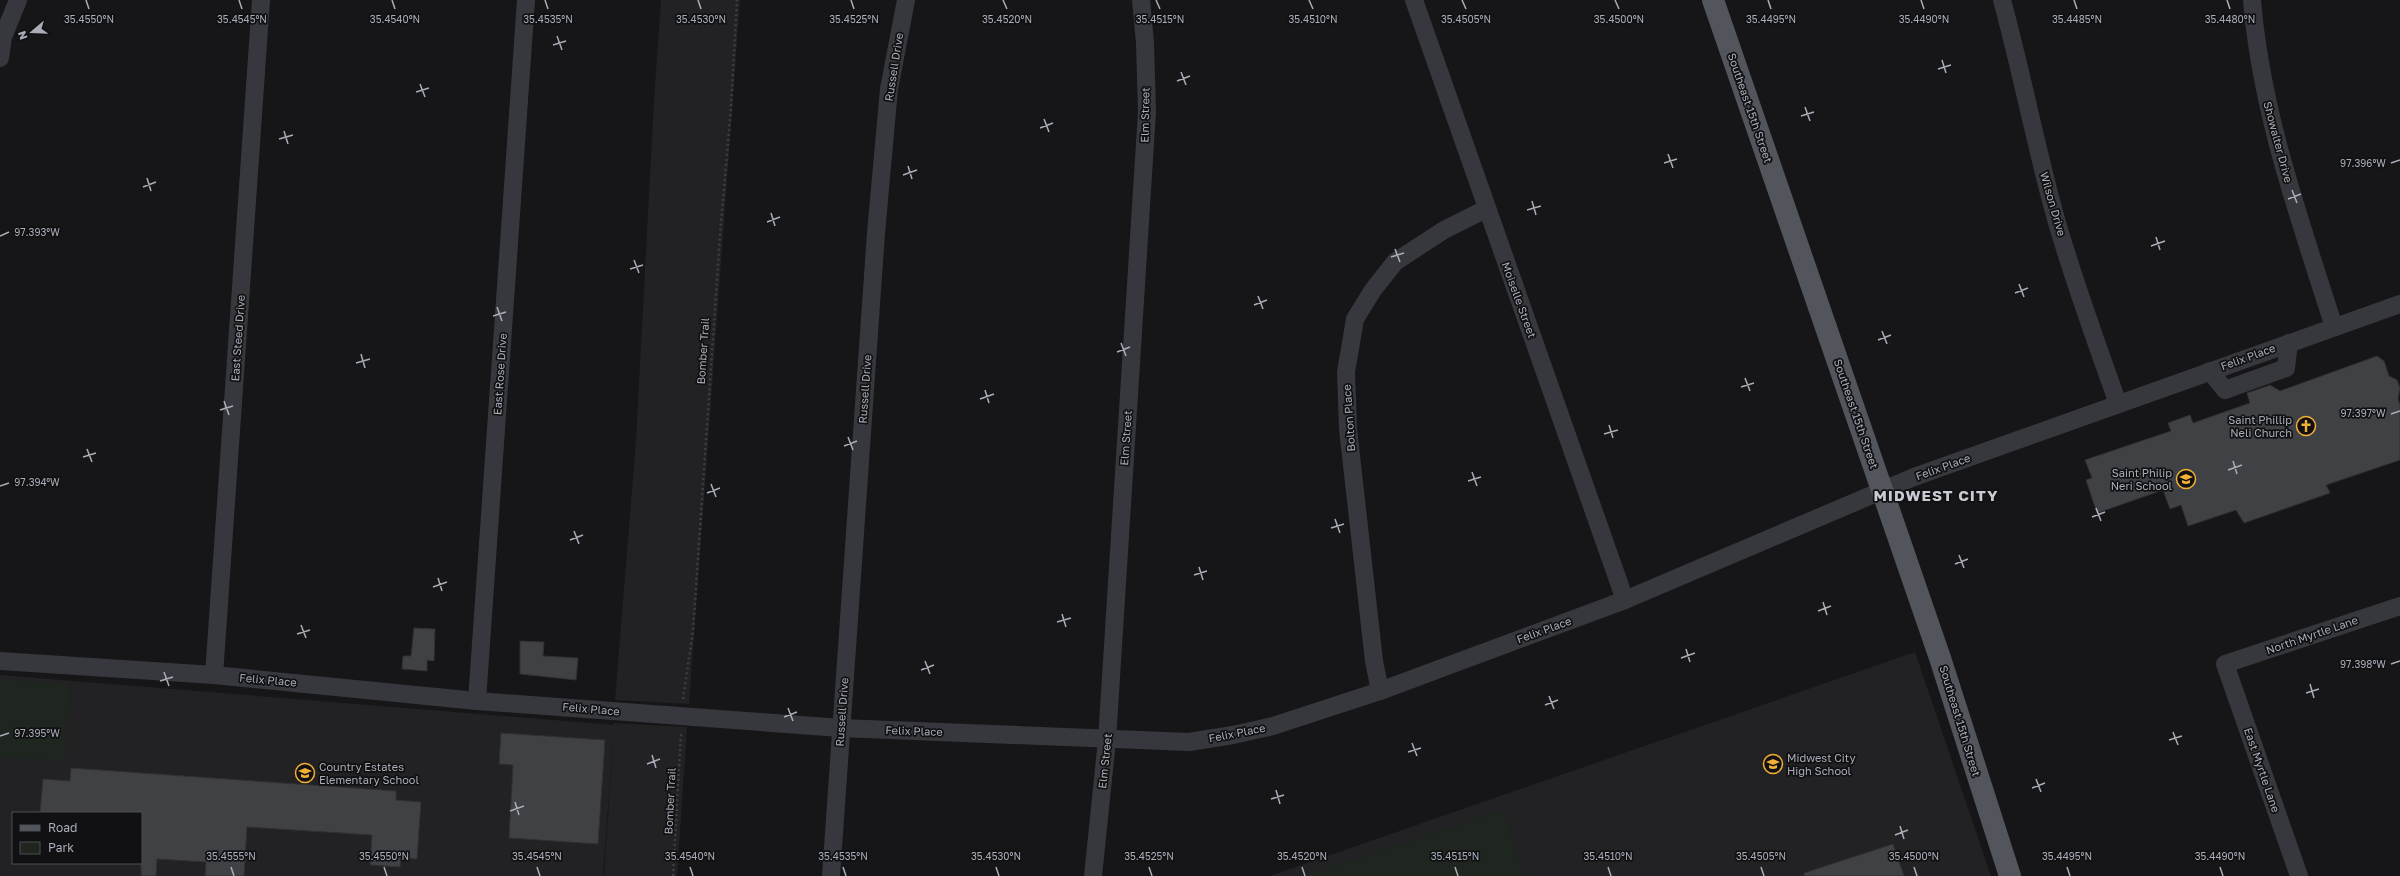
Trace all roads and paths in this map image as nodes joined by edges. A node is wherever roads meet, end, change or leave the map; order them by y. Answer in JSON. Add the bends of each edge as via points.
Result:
{"nodes":[{"id":1,"x":18,"y":0,"type":"edge"},
{"id":2,"x":261,"y":0,"type":"edge"},
{"id":3,"x":526,"y":0,"type":"edge"},
{"id":4,"x":737,"y":0,"type":"edge"},
{"id":5,"x":906,"y":0,"type":"edge"},
{"id":6,"x":1141,"y":0,"type":"edge"},
{"id":7,"x":1414,"y":0,"type":"edge"},
{"id":8,"x":1713,"y":0,"type":"edge"},
{"id":9,"x":2002,"y":0,"type":"edge"},
{"id":10,"x":2252,"y":0,"type":"edge"},
{"id":11,"x":0,"y":58,"type":"edge"},
{"id":12,"x":1486,"y":210,"type":"junction"},
{"id":13,"x":2400,"y":304,"type":"edge"},
{"id":14,"x":2334,"y":327,"type":"junction"},
{"id":15,"x":2118,"y":404,"type":"junction"},
{"id":16,"x":1883,"y":490,"type":"junction"},
{"id":17,"x":1625,"y":600,"type":"junction"},
{"id":18,"x":2400,"y":606,"type":"edge"},
{"id":19,"x":0,"y":661,"type":"edge"},
{"id":20,"x":2225,"y":664,"type":"joint"},
{"id":21,"x":214,"y":675,"type":"junction"},
{"id":22,"x":1380,"y":691,"type":"junction"},
{"id":23,"x":477,"y":700,"type":"junction"},
{"id":24,"x":682,"y":703,"type":"dead end"},
{"id":25,"x":681,"y":726,"type":"dead end"},
{"id":26,"x":840,"y":728,"type":"junction"},
{"id":27,"x":1107,"y":740,"type":"junction"},
{"id":28,"x":673,"y":876,"type":"edge"},
{"id":29,"x":831,"y":876,"type":"edge"},
{"id":30,"x":1093,"y":876,"type":"edge"},
{"id":31,"x":2010,"y":876,"type":"edge"},
{"id":32,"x":2299,"y":876,"type":"edge"}],
"edges":[{"from":1,"to":11,"type":"street","via":[[2,37]]},
{"from":2,"to":21,"type":"street","name":"East Steed Drive"},
{"from":3,"to":23,"type":"street","name":"East Rose Drive"},
{"from":4,"to":24,"type":"path","name":"Bomber Trail","via":[[693,631]]},
{"from":5,"to":26,"type":"street","name":"Russell Drive","via":[[889,89]]},
{"from":6,"to":27,"type":"street","name":"Elm Street","via":[[1147,112]]},
{"from":7,"to":12,"type":"street","name":"Moiselle Street"},
{"from":8,"to":16,"type":"main road","name":"Southeast 15th Street"},
{"from":9,"to":15,"type":"street","name":"Wilson Drive","via":[[2031,127],[2055,214]]},
{"from":10,"to":14,"type":"street","name":"Showalter Drive","via":[[2263,86],[2294,200]]},
{"from":12,"to":17,"type":"street","name":"Moiselle Street"},
{"from":12,"to":22,"type":"street","name":"Bolton Place","via":[[1444,230],[1395,262],[1355,319],[1346,372],[1348,429],[1374,661]]},
{"from":13,"to":14,"type":"street","name":"Felix Place"},
{"from":14,"to":15,"type":"street","name":"Felix Place"},
{"from":15,"to":16,"type":"street","name":"Felix Place"},
{"from":16,"to":17,"type":"street","name":"Felix Place"},
{"from":16,"to":31,"type":"main road","name":"Southeast 15th Street"},
{"from":17,"to":22,"type":"street","name":"Felix Place"},
{"from":18,"to":20,"type":"street","name":"North Myrtle Lane"},
{"from":19,"to":21,"type":"street","name":"Felix Place"},
{"from":20,"to":32,"type":"street","name":"East Myrtle Lane"},
{"from":21,"to":23,"type":"street","name":"Felix Place"},
{"from":22,"to":27,"type":"street","name":"Felix Place","via":[[1273,726],[1233,735],[1188,742]]},
{"from":23,"to":26,"type":"street","name":"Felix Place"},
{"from":25,"to":28,"type":"path","name":"Bomber Trail"},
{"from":26,"to":27,"type":"street","name":"Felix Place"},
{"from":26,"to":29,"type":"street","name":"Russell Drive"},
{"from":27,"to":30,"type":"street","name":"Elm Street"}]}
